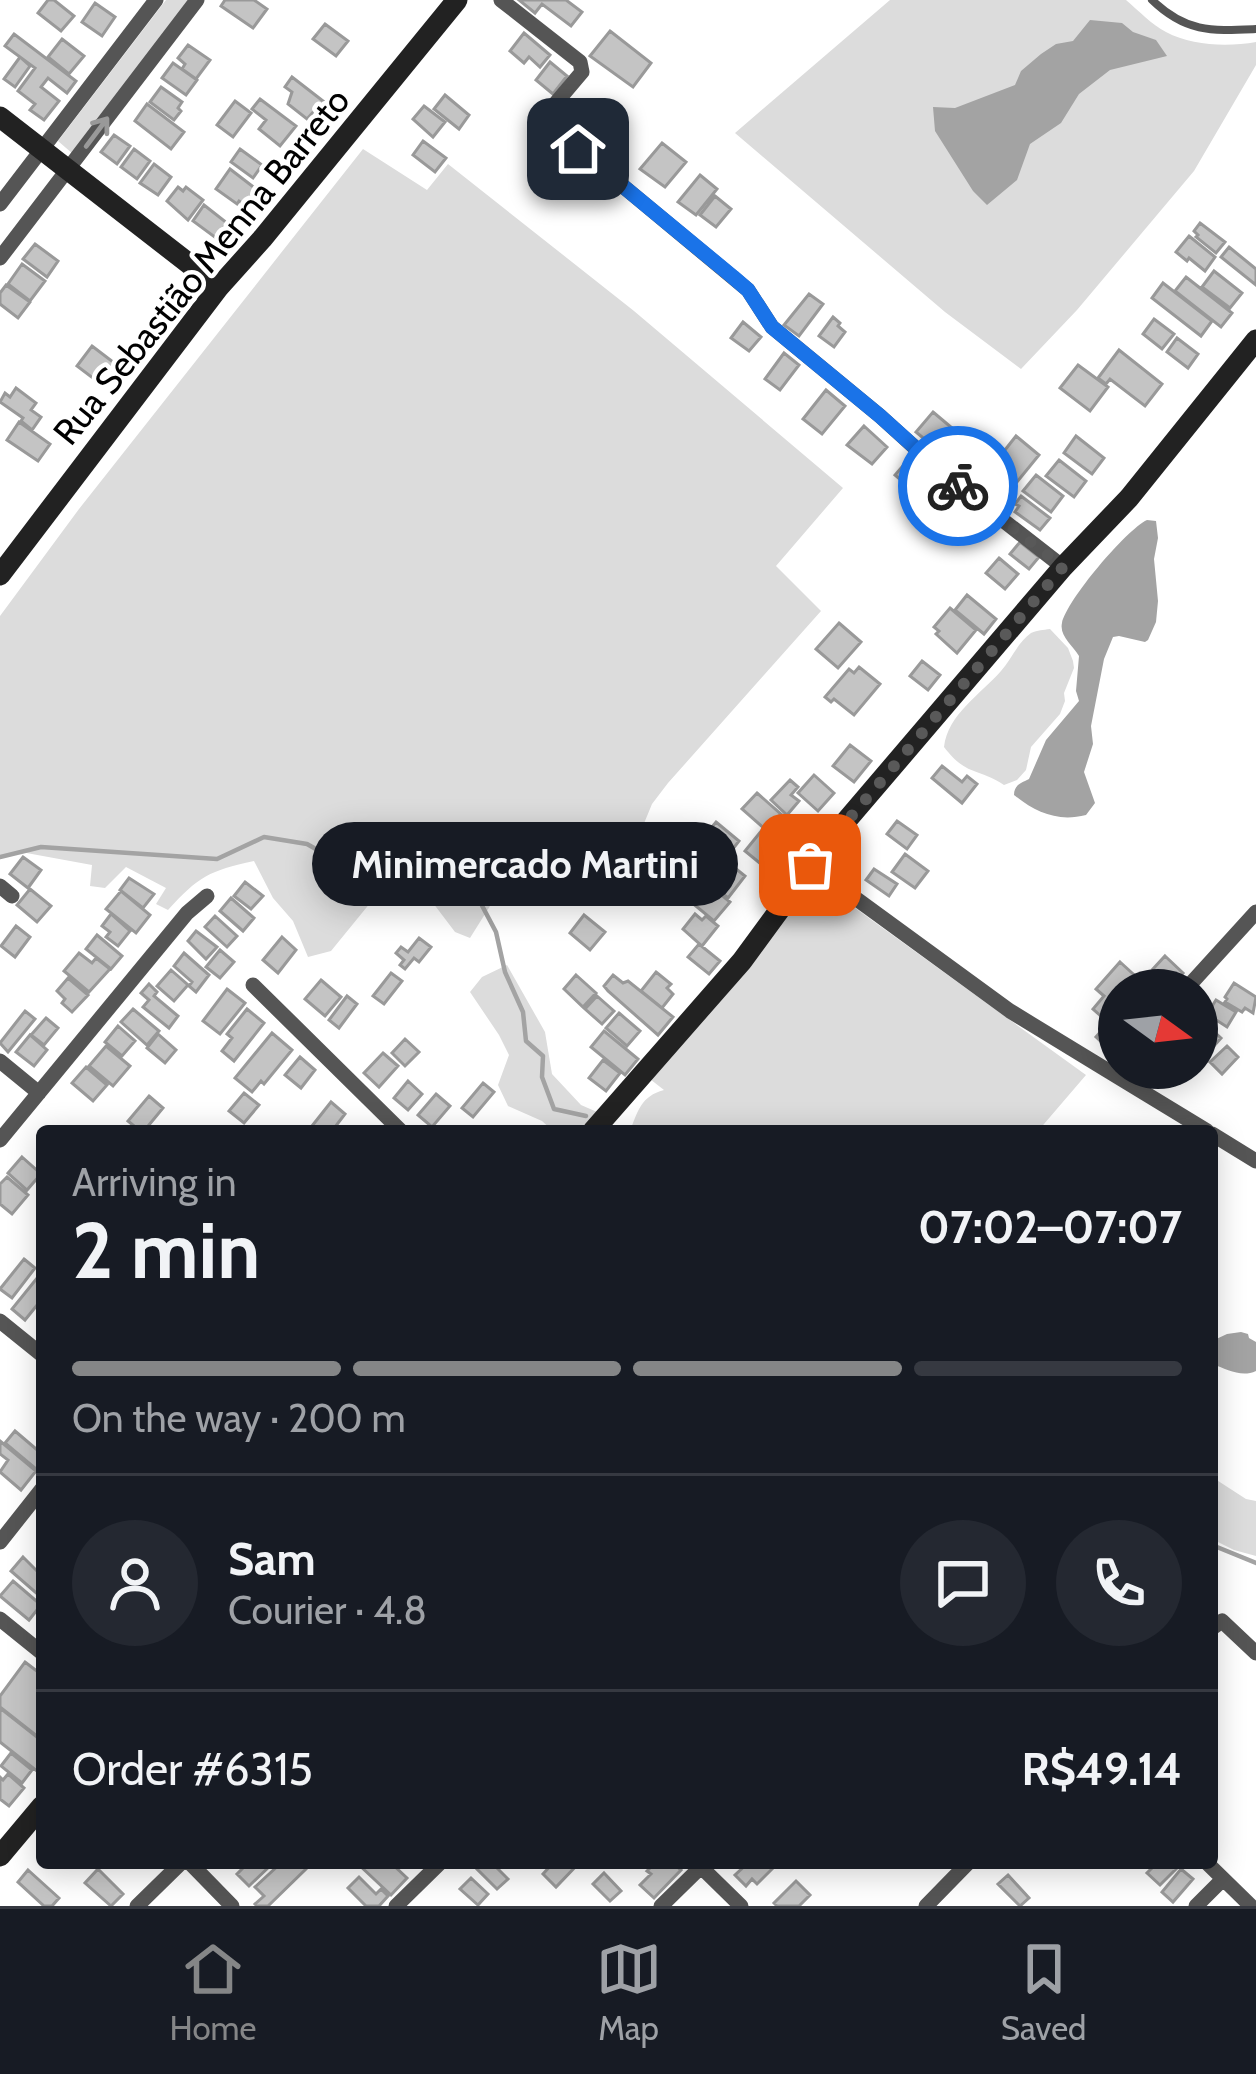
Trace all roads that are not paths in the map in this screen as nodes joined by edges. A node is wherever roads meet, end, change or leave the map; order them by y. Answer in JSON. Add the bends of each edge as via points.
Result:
{"nodes":[{"id":1,"x":156,"y":0,"type":"edge"},
{"id":2,"x":197,"y":0,"type":"edge"},
{"id":3,"x":458,"y":0,"type":"edge"},
{"id":4,"x":501,"y":0,"type":"edge"},
{"id":5,"x":1152,"y":0,"type":"edge"},
{"id":6,"x":1256,"y":29,"type":"edge"},
{"id":7,"x":0,"y":117,"type":"edge"},
{"id":8,"x":42,"y":150,"type":"junction"},
{"id":9,"x":68,"y":171,"type":"junction"},
{"id":10,"x":0,"y":204,"type":"edge"},
{"id":11,"x":0,"y":258,"type":"edge"},
{"id":12,"x":219,"y":287,"type":"junction"},
{"id":13,"x":1256,"y":340,"type":"edge"},
{"id":14,"x":1063,"y":567,"type":"junction"},
{"id":15,"x":0,"y":575,"type":"edge"},
{"id":16,"x":810,"y":865,"type":"junction"},
{"id":17,"x":207,"y":896,"type":"dead end"},
{"id":18,"x":1256,"y":912,"type":"edge"},
{"id":19,"x":1204,"y":969,"type":"edge"},
{"id":20,"x":254,"y":985,"type":"dead end"},
{"id":21,"x":1098,"y":1058,"type":"edge"},
{"id":22,"x":0,"y":1061,"type":"edge"},
{"id":23,"x":1146,"y":1089,"type":"edge"},
{"id":24,"x":39,"y":1093,"type":"junction"},
{"id":25,"x":395,"y":1125,"type":"edge"},
{"id":26,"x":598,"y":1125,"type":"edge"},
{"id":27,"x":1200,"y":1125,"type":"edge"},
{"id":28,"x":1218,"y":1137,"type":"edge"},
{"id":29,"x":0,"y":1140,"type":"edge"},
{"id":30,"x":1256,"y":1161,"type":"edge"},
{"id":31,"x":0,"y":1321,"type":"edge"},
{"id":32,"x":36,"y":1350,"type":"edge"},
{"id":33,"x":36,"y":1497,"type":"edge"},
{"id":34,"x":0,"y":1542,"type":"edge"},
{"id":35,"x":0,"y":1619,"type":"edge"},
{"id":36,"x":1218,"y":1624,"type":"edge"},
{"id":37,"x":36,"y":1647,"type":"edge"},
{"id":38,"x":1250,"y":1647,"type":"edge"},
{"id":39,"x":36,"y":1813,"type":"edge"},
{"id":40,"x":0,"y":1856,"type":"edge"},
{"id":41,"x":179,"y":1869,"type":"edge"},
{"id":42,"x":192,"y":1869,"type":"edge"},
{"id":43,"x":434,"y":1869,"type":"edge"},
{"id":44,"x":696,"y":1869,"type":"edge"},
{"id":45,"x":706,"y":1869,"type":"edge"},
{"id":46,"x":962,"y":1869,"type":"edge"},
{"id":47,"x":1213,"y":1869,"type":"edge"},
{"id":48,"x":1223,"y":1879,"type":"junction"},
{"id":49,"x":137,"y":1906,"type":"edge"},
{"id":50,"x":232,"y":1906,"type":"edge"},
{"id":51,"x":396,"y":1906,"type":"edge"},
{"id":52,"x":662,"y":1906,"type":"edge"},
{"id":53,"x":741,"y":1906,"type":"edge"},
{"id":54,"x":926,"y":1906,"type":"edge"},
{"id":55,"x":1196,"y":1906,"type":"edge"},
{"id":56,"x":1251,"y":1906,"type":"edge"}],
"edges":[{"from":1,"to":8,"type":"street"},
{"from":9,"to":2,"type":"street","one_way":true},
{"from":3,"to":12,"type":"street","name":"Rua Sebastião Menna Barreto"},
{"from":4,"to":14,"type":"street","via":[[583,68],[548,111],[553,128],[748,290],[772,327]]},
{"from":5,"to":6,"type":"lane","via":[[1187,26]]},
{"from":7,"to":8,"type":"street"},
{"from":8,"to":9,"type":"street"},
{"from":8,"to":10,"type":"street"},
{"from":9,"to":11,"type":"street"},
{"from":9,"to":12,"type":"street"},
{"from":12,"to":15,"type":"street","name":"Rua Sebastião Menna Barreto"},
{"from":13,"to":14,"type":"street"},
{"from":14,"to":16,"type":"street"},
{"from":16,"to":21,"type":"street","via":[[1010,1011]]},
{"from":16,"to":26,"type":"street","via":[[742,961]]},
{"from":17,"to":24,"type":"street"},
{"from":18,"to":19,"type":"street"},
{"from":20,"to":25,"type":"street"},
{"from":22,"to":24,"type":"street"},
{"from":23,"to":27,"type":"street"},
{"from":24,"to":29,"type":"street"},
{"from":28,"to":30,"type":"street"},
{"from":31,"to":32,"type":"street"},
{"from":33,"to":34,"type":"street"},
{"from":35,"to":37,"type":"street"},
{"from":36,"to":38,"type":"street"},
{"from":39,"to":40,"type":"street"},
{"from":41,"to":49,"type":"street"},
{"from":42,"to":50,"type":"street"},
{"from":43,"to":51,"type":"street"},
{"from":44,"to":52,"type":"street"},
{"from":45,"to":53,"type":"street"},
{"from":46,"to":54,"type":"street"},
{"from":47,"to":48,"type":"street"},
{"from":48,"to":55,"type":"street"},
{"from":48,"to":56,"type":"street"}]}
